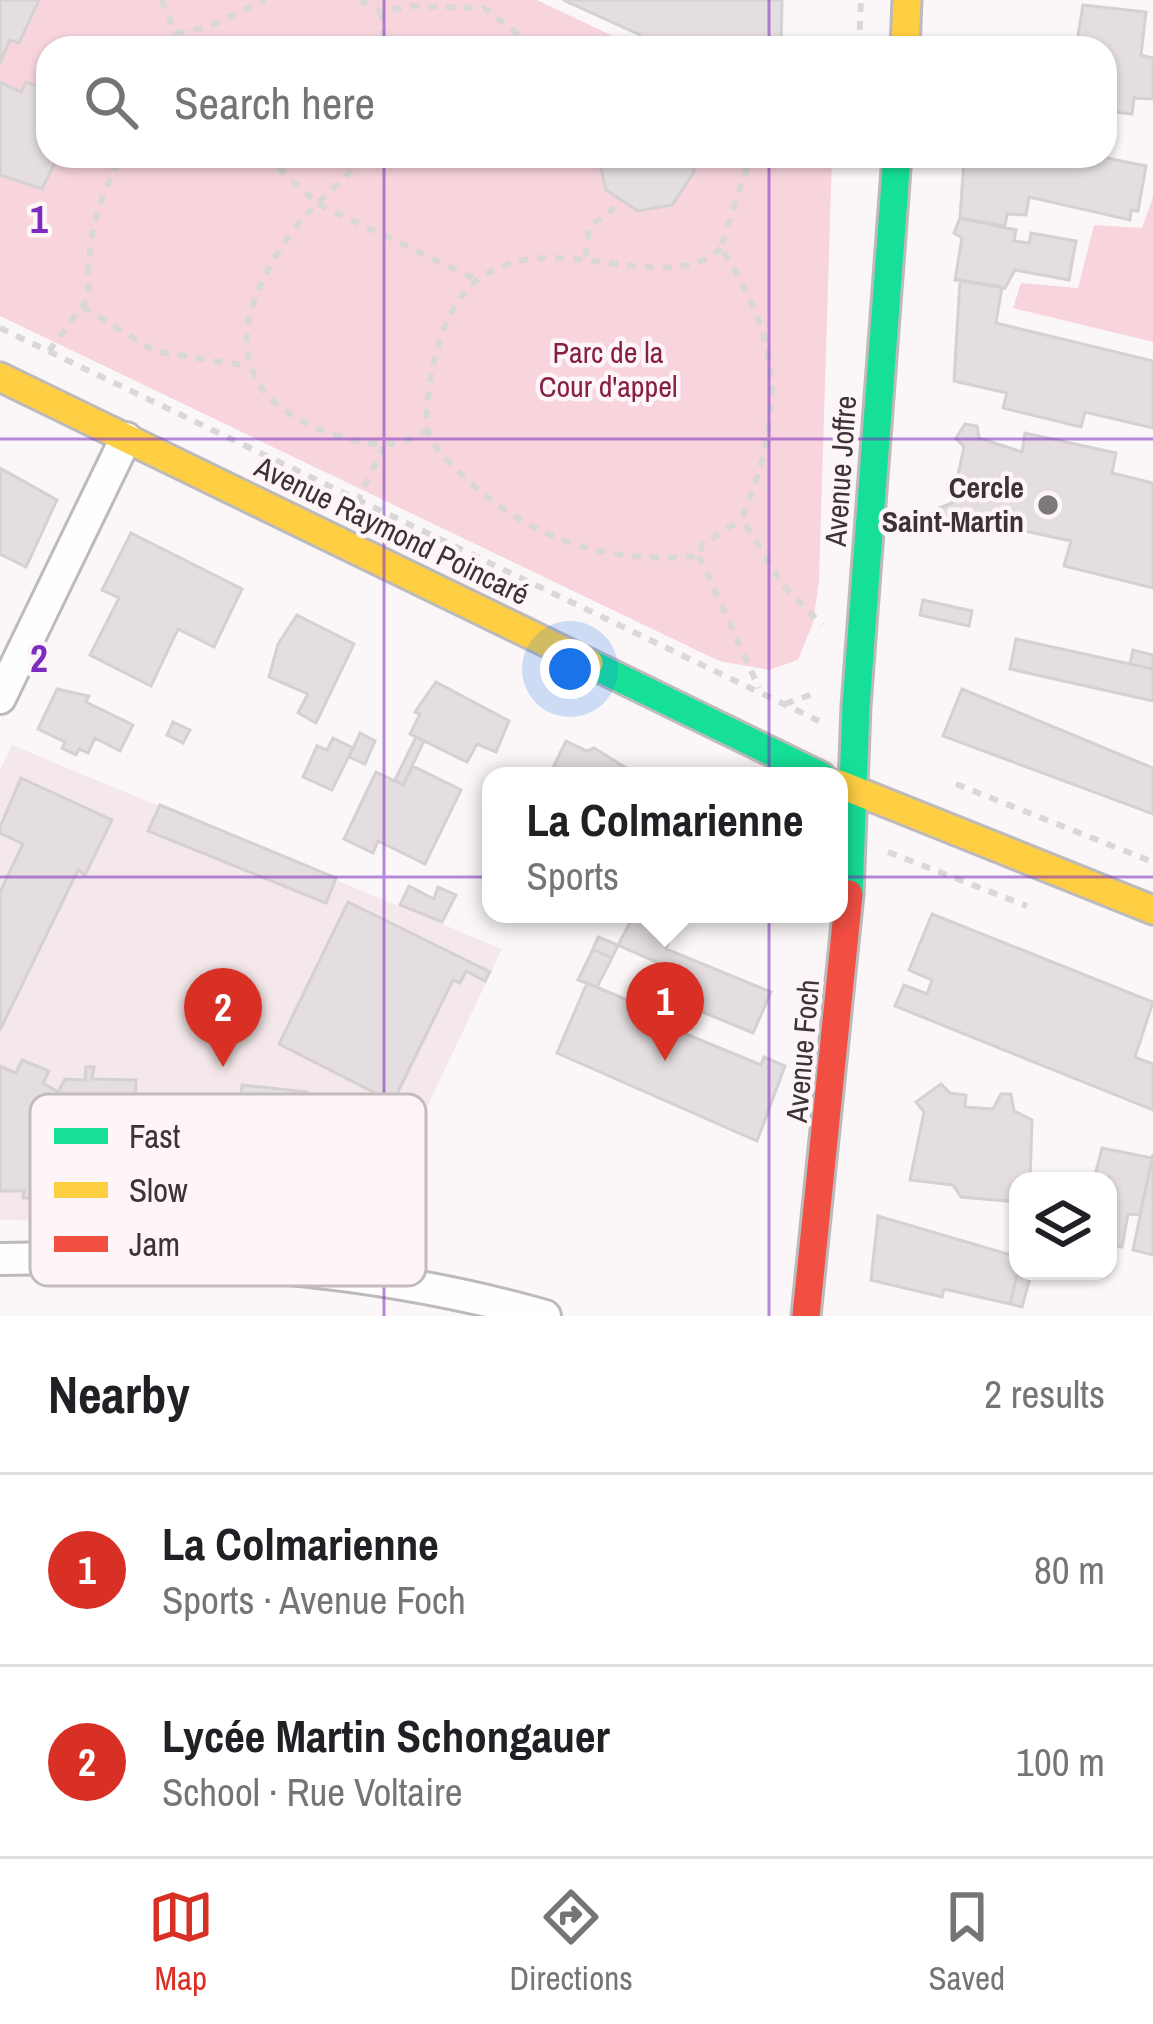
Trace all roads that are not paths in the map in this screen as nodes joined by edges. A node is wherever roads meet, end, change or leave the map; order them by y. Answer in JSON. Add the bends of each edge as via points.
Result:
{"nodes":[{"id":1,"x":907,"y":0,"type":"edge"},
{"id":2,"x":905,"y":36,"type":"edge"},
{"id":3,"x":896,"y":168,"type":"edge"},
{"id":4,"x":10,"y":381,"type":"edge"},
{"id":5,"x":126,"y":438,"type":"junction"},
{"id":6,"x":0,"y":698,"type":"edge"},
{"id":7,"x":803,"y":767,"type":"edge"},
{"id":8,"x":848,"y":770,"type":"edge"},
{"id":9,"x":848,"y":789,"type":"edge"},
{"id":10,"x":1153,"y":910,"type":"edge"},
{"id":11,"x":848,"y":923,"type":"edge"},
{"id":12,"x":0,"y":1259,"type":"edge"},
{"id":13,"x":30,"y":1259,"type":"edge"},
{"id":14,"x":381,"y":1286,"type":"edge"},
{"id":15,"x":545,"y":1316,"type":"edge"},
{"id":16,"x":806,"y":1316,"type":"edge"}],
"edges":[{"from":1,"to":2,"type":"street"},
{"from":3,"to":8,"type":"street","name":"Avenue Joffre"},
{"from":4,"to":5,"type":"street","name":"Avenue Raymond Poincaré"},
{"from":5,"to":6,"type":"street"},
{"from":5,"to":7,"type":"street","name":"Avenue Raymond Poincaré"},
{"from":9,"to":10,"type":"street"},
{"from":11,"to":16,"type":"street","name":"Avenue Foch"},
{"from":12,"to":13,"type":"street"},
{"from":14,"to":15,"type":"street"}]}
